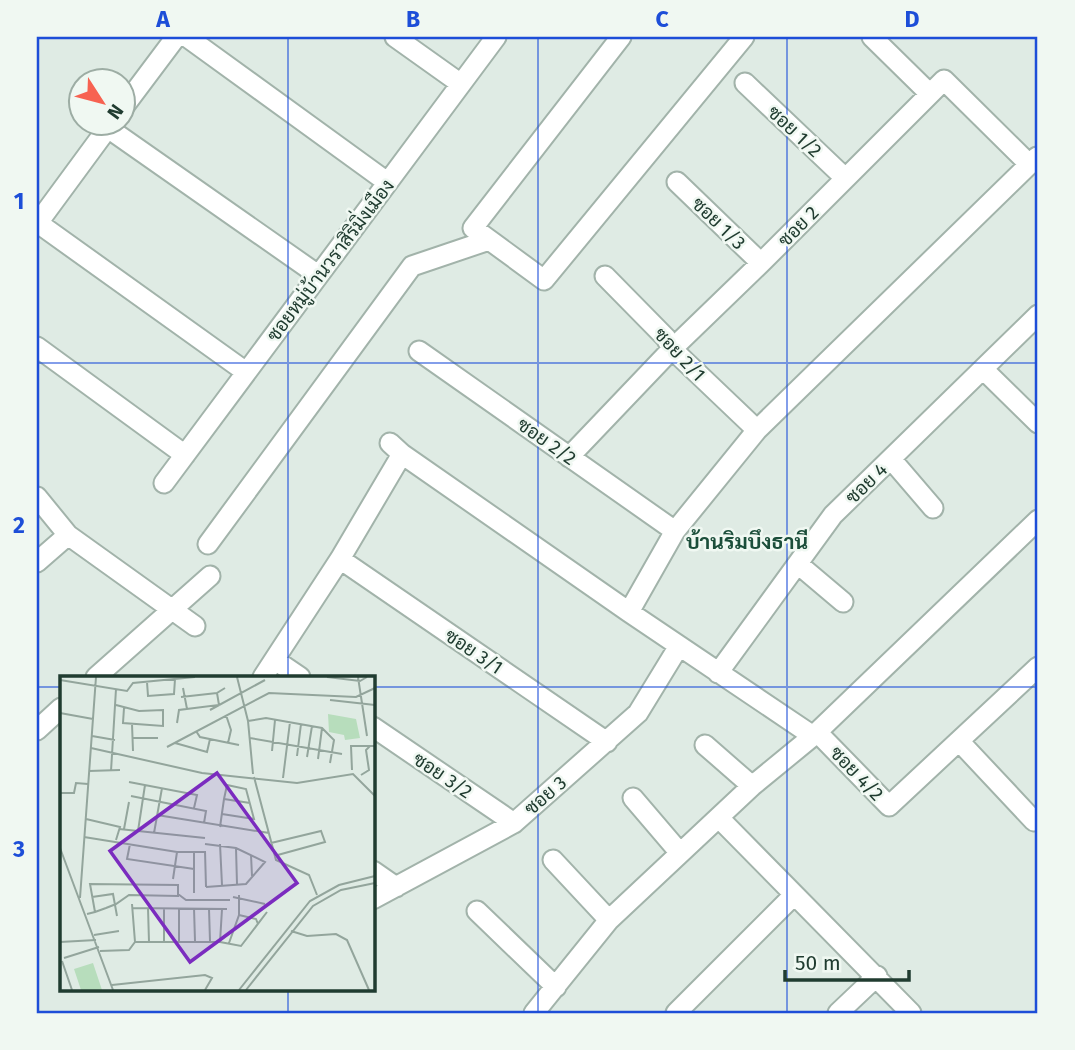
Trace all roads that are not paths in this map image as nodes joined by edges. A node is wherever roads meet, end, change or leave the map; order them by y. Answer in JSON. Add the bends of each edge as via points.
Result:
{"nodes":[{"id":1,"x":176,"y":37,"type":"edge"},
{"id":2,"x":187,"y":37,"type":"edge"},
{"id":3,"x":395,"y":37,"type":"edge"},
{"id":4,"x":496,"y":37,"type":"edge"},
{"id":5,"x":621,"y":37,"type":"edge"},
{"id":6,"x":744,"y":37,"type":"edge"},
{"id":7,"x":872,"y":37,"type":"edge"},
{"id":8,"x":745,"y":83,"type":"dead end"},
{"id":9,"x":461,"y":84,"type":"junction"},
{"id":10,"x":136,"y":90,"type":"edge"},
{"id":11,"x":929,"y":93,"type":"junction"},
{"id":12,"x":102,"y":136,"type":"edge"},
{"id":13,"x":125,"y":136,"type":"edge"},
{"id":14,"x":1033,"y":160,"type":"edge"},
{"id":15,"x":845,"y":178,"type":"junction"},
{"id":16,"x":387,"y":182,"type":"junction"},
{"id":17,"x":677,"y":182,"type":"dead end"},
{"id":18,"x":37,"y":223,"type":"edge"},
{"id":19,"x":489,"y":240,"type":"junction"},
{"id":20,"x":761,"y":263,"type":"junction"},
{"id":21,"x":318,"y":275,"type":"junction"},
{"id":22,"x":605,"y":276,"type":"dead end"},
{"id":23,"x":1038,"y":315,"type":"edge"},
{"id":24,"x":37,"y":347,"type":"edge"},
{"id":25,"x":672,"y":349,"type":"junction"},
{"id":26,"x":419,"y":351,"type":"dead end"},
{"id":27,"x":983,"y":369,"type":"junction"},
{"id":28,"x":246,"y":372,"type":"junction"},
{"id":29,"x":1038,"y":423,"type":"edge"},
{"id":30,"x":757,"y":430,"type":"junction"},
{"id":31,"x":185,"y":455,"type":"junction"},
{"id":32,"x":569,"y":457,"type":"junction"},
{"id":33,"x":891,"y":459,"type":"junction"},
{"id":34,"x":164,"y":483,"type":"dead end"},
{"id":35,"x":37,"y":497,"type":"edge"},
{"id":36,"x":933,"y":508,"type":"dead end"},
{"id":37,"x":1038,"y":520,"type":"edge"},
{"id":38,"x":674,"y":531,"type":"junction"},
{"id":39,"x":68,"y":535,"type":"junction"},
{"id":40,"x":208,"y":544,"type":"dead end"},
{"id":41,"x":340,"y":559,"type":"junction"},
{"id":42,"x":37,"y":562,"type":"edge"},
{"id":43,"x":798,"y":564,"type":"junction"},
{"id":44,"x":210,"y":576,"type":"dead end"},
{"id":45,"x":843,"y":602,"type":"dead end"},
{"id":46,"x":172,"y":609,"type":"junction"},
{"id":47,"x":629,"y":612,"type":"junction"},
{"id":48,"x":195,"y":626,"type":"dead end"},
{"id":49,"x":679,"y":646,"type":"junction"},
{"id":50,"x":275,"y":660,"type":"junction"},
{"id":51,"x":1038,"y":667,"type":"edge"},
{"id":52,"x":718,"y":673,"type":"junction"},
{"id":53,"x":97,"y":676,"type":"edge"},
{"id":54,"x":264,"y":676,"type":"edge"},
{"id":55,"x":299,"y":676,"type":"edge"},
{"id":56,"x":60,"y":709,"type":"edge"},
{"id":57,"x":40,"y":721,"type":"edge"},
{"id":58,"x":374,"y":728,"type":"edge"},
{"id":59,"x":815,"y":734,"type":"junction"},
{"id":60,"x":959,"y":740,"type":"junction"},
{"id":61,"x":607,"y":742,"type":"junction"},
{"id":62,"x":705,"y":745,"type":"dead end"},
{"id":63,"x":752,"y":786,"type":"junction"},
{"id":64,"x":633,"y":798,"type":"dead end"},
{"id":65,"x":719,"y":818,"type":"junction"},
{"id":66,"x":1038,"y":818,"type":"edge"},
{"id":67,"x":514,"y":823,"type":"junction"},
{"id":68,"x":680,"y":853,"type":"junction"},
{"id":69,"x":553,"y":860,"type":"dead end"},
{"id":70,"x":374,"y":872,"type":"edge"},
{"id":71,"x":396,"y":887,"type":"junction"},
{"id":72,"x":794,"y":895,"type":"junction"},
{"id":73,"x":374,"y":898,"type":"edge"},
{"id":74,"x":477,"y":911,"type":"dead end"},
{"id":75,"x":609,"y":920,"type":"junction"},
{"id":76,"x":877,"y":976,"type":"junction"},
{"id":77,"x":556,"y":987,"type":"junction"},
{"id":78,"x":534,"y":1013,"type":"edge"},
{"id":79,"x":676,"y":1013,"type":"edge"},
{"id":80,"x":838,"y":1013,"type":"edge"},
{"id":81,"x":911,"y":1013,"type":"edge"}],
"edges":[{"from":1,"to":10,"type":"street"},
{"from":2,"to":16,"type":"street"},
{"from":3,"to":9,"type":"street"},
{"from":4,"to":9,"type":"street","name":"ซอยหมู่บ้านวราสิริมิ่งเมือง"},
{"from":5,"to":19,"type":"street","via":[[473,228]]},
{"from":6,"to":19,"type":"street","via":[[544,280]]},
{"from":7,"to":11,"type":"street"},
{"from":8,"to":15,"type":"street","name":"ซอย 1/2"},
{"from":9,"to":16,"type":"street","name":"ซอยหมู่บ้านวราสิริมิ่งเมือง"},
{"from":11,"to":14,"type":"street","via":[[944,79]]},
{"from":11,"to":15,"type":"street","name":"ซอย 2"},
{"from":12,"to":18,"type":"street"},
{"from":13,"to":21,"type":"street"},
{"from":14,"to":30,"type":"street"},
{"from":15,"to":20,"type":"street","name":"ซอย 2"},
{"from":16,"to":21,"type":"street","name":"ซอยหมู่บ้านวราสิริมิ่งเมือง"},
{"from":17,"to":20,"type":"street","name":"ซอย 1/3"},
{"from":18,"to":28,"type":"street"},
{"from":19,"to":40,"type":"street","via":[[412,266]]},
{"from":20,"to":25,"type":"street","name":"ซอย 2"},
{"from":21,"to":28,"type":"street","name":"ซอยหมู่บ้านวราสิริมิ่งเมือง"},
{"from":22,"to":25,"type":"street","name":"ซอย 2/1"},
{"from":23,"to":27,"type":"street","name":"ซอย 4"},
{"from":24,"to":31,"type":"street"},
{"from":25,"to":30,"type":"street","name":"ซอย 2/1"},
{"from":25,"to":32,"type":"street","name":"ซอย 2"},
{"from":26,"to":32,"type":"street","name":"ซอย 2/2"},
{"from":27,"to":29,"type":"street"},
{"from":27,"to":33,"type":"street","name":"ซอย 4"},
{"from":28,"to":31,"type":"street","name":"ซอยหมู่บ้านวราสิริมิ่งเมือง"},
{"from":30,"to":38,"type":"street"},
{"from":31,"to":34,"type":"street","name":"ซอยหมู่บ้านวราสิริมิ่งเมือง"},
{"from":32,"to":38,"type":"street","name":"ซอย 2/2"},
{"from":33,"to":36,"type":"street"},
{"from":33,"to":43,"type":"street","name":"ซอย 4","via":[[833,515]]},
{"from":35,"to":39,"type":"street"},
{"from":37,"to":59,"type":"street"},
{"from":38,"to":47,"type":"street"},
{"from":39,"to":42,"type":"street"},
{"from":39,"to":46,"type":"street"},
{"from":41,"to":47,"type":"street","via":[[396,448]]},
{"from":41,"to":50,"type":"street"},
{"from":41,"to":61,"type":"street","name":"ซอย 3/1"},
{"from":43,"to":45,"type":"street"},
{"from":43,"to":52,"type":"street","name":"ซอย 4"},
{"from":44,"to":46,"type":"street"},
{"from":46,"to":48,"type":"street"},
{"from":46,"to":53,"type":"street"},
{"from":47,"to":49,"type":"street"},
{"from":49,"to":52,"type":"street"},
{"from":49,"to":61,"type":"street","name":"ซอย 3","via":[[638,713]]},
{"from":50,"to":54,"type":"street"},
{"from":50,"to":55,"type":"street"},
{"from":51,"to":60,"type":"street","name":"ซอย 4/2"},
{"from":52,"to":59,"type":"street"},
{"from":56,"to":57,"type":"street"},
{"from":58,"to":67,"type":"street","name":"ซอย 3/2"},
{"from":59,"to":60,"type":"street","name":"ซอย 4/2","via":[[889,806]]},
{"from":59,"to":63,"type":"street"},
{"from":60,"to":66,"type":"street","via":[[1034,821]]},
{"from":61,"to":67,"type":"street","name":"ซอย 3"},
{"from":62,"to":63,"type":"street"},
{"from":63,"to":65,"type":"street"},
{"from":64,"to":68,"type":"street"},
{"from":65,"to":68,"type":"street"},
{"from":65,"to":72,"type":"street"},
{"from":67,"to":71,"type":"street","name":"ซอย 3"},
{"from":68,"to":75,"type":"street"},
{"from":69,"to":75,"type":"street"},
{"from":70,"to":71,"type":"street"},
{"from":71,"to":73,"type":"street","name":"ซอย 3"},
{"from":72,"to":76,"type":"street"},
{"from":72,"to":79,"type":"street"},
{"from":74,"to":77,"type":"street"},
{"from":75,"to":77,"type":"street"},
{"from":76,"to":80,"type":"street"},
{"from":76,"to":81,"type":"street"},
{"from":77,"to":78,"type":"street"}]}
